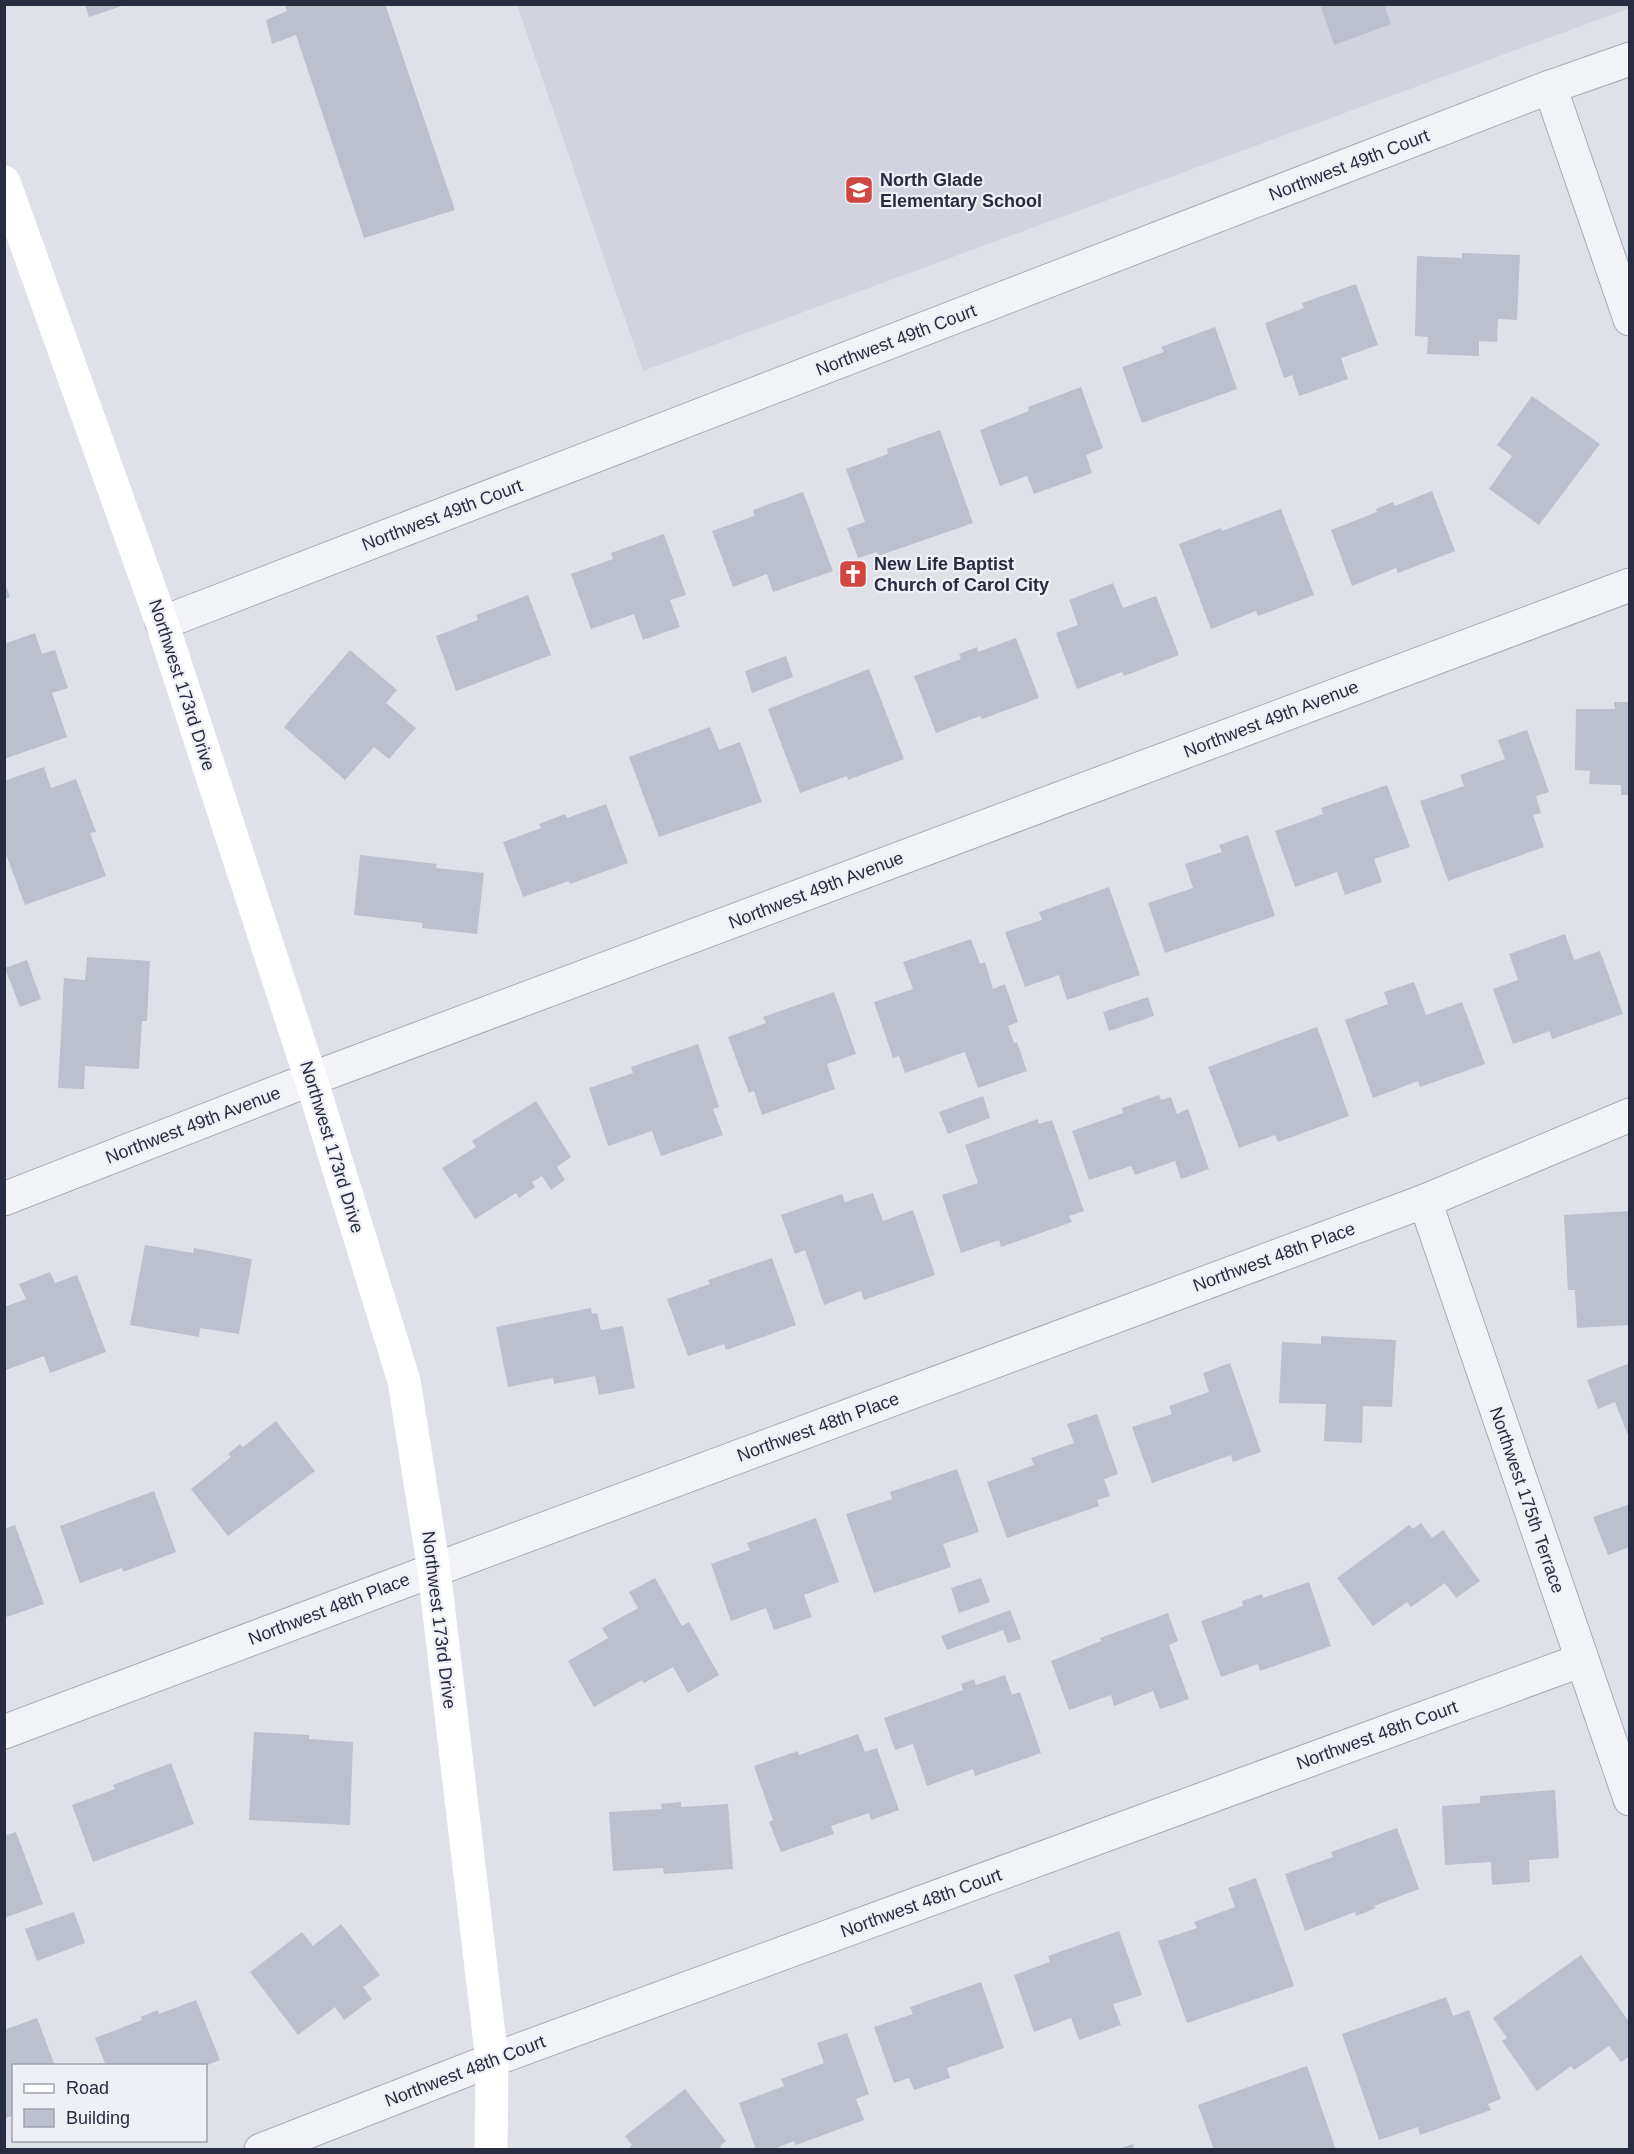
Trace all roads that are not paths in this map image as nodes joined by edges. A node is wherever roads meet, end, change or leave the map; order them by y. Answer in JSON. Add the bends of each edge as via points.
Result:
{"nodes":[{"id":1,"x":1629,"y":59,"type":"edge"},
{"id":2,"x":1550,"y":87,"type":"junction"},
{"id":3,"x":4,"y":182,"type":"edge"},
{"id":4,"x":1629,"y":319,"type":"edge"},
{"id":5,"x":1629,"y":585,"type":"edge"},
{"id":6,"x":162,"y":623,"type":"junction"},
{"id":7,"x":311,"y":1079,"type":"junction"},
{"id":8,"x":1629,"y":1115,"type":"edge"},
{"id":9,"x":4,"y":1199,"type":"edge"},
{"id":10,"x":1425,"y":1201,"type":"junction"},
{"id":11,"x":434,"y":1570,"type":"junction"},
{"id":12,"x":1582,"y":1660,"type":"junction"},
{"id":13,"x":4,"y":1732,"type":"edge"},
{"id":14,"x":1629,"y":1799,"type":"edge"},
{"id":15,"x":492,"y":2060,"type":"junction"},
{"id":16,"x":261,"y":2150,"type":"edge"},
{"id":17,"x":491,"y":2150,"type":"edge"}],
"edges":[{"from":1,"to":2,"type":"street","name":"Northwest 49th Court"},
{"from":2,"to":4,"type":"street"},
{"from":2,"to":6,"type":"street","name":"Northwest 49th Court"},
{"from":3,"to":6,"type":"street","name":"Northwest 173rd Drive"},
{"from":5,"to":7,"type":"street","name":"Northwest 49th Avenue"},
{"from":6,"to":7,"type":"street","name":"Northwest 173rd Drive"},
{"from":7,"to":9,"type":"street","name":"Northwest 49th Avenue"},
{"from":7,"to":11,"type":"street","name":"Northwest 173rd Drive","via":[[404,1381]]},
{"from":8,"to":10,"type":"street","name":"Northwest 48th Place"},
{"from":10,"to":11,"type":"street","name":"Northwest 48th Place"},
{"from":10,"to":12,"type":"street","name":"Northwest 175th Terrace"},
{"from":11,"to":13,"type":"street","name":"Northwest 48th Place"},
{"from":11,"to":15,"type":"street","name":"Northwest 173rd Drive"},
{"from":12,"to":14,"type":"street","name":"Northwest 175th Terrace"},
{"from":12,"to":15,"type":"street","name":"Northwest 48th Court"},
{"from":15,"to":16,"type":"street","name":"Northwest 48th Court"},
{"from":15,"to":17,"type":"street","name":"Northwest 173rd Drive"}]}
